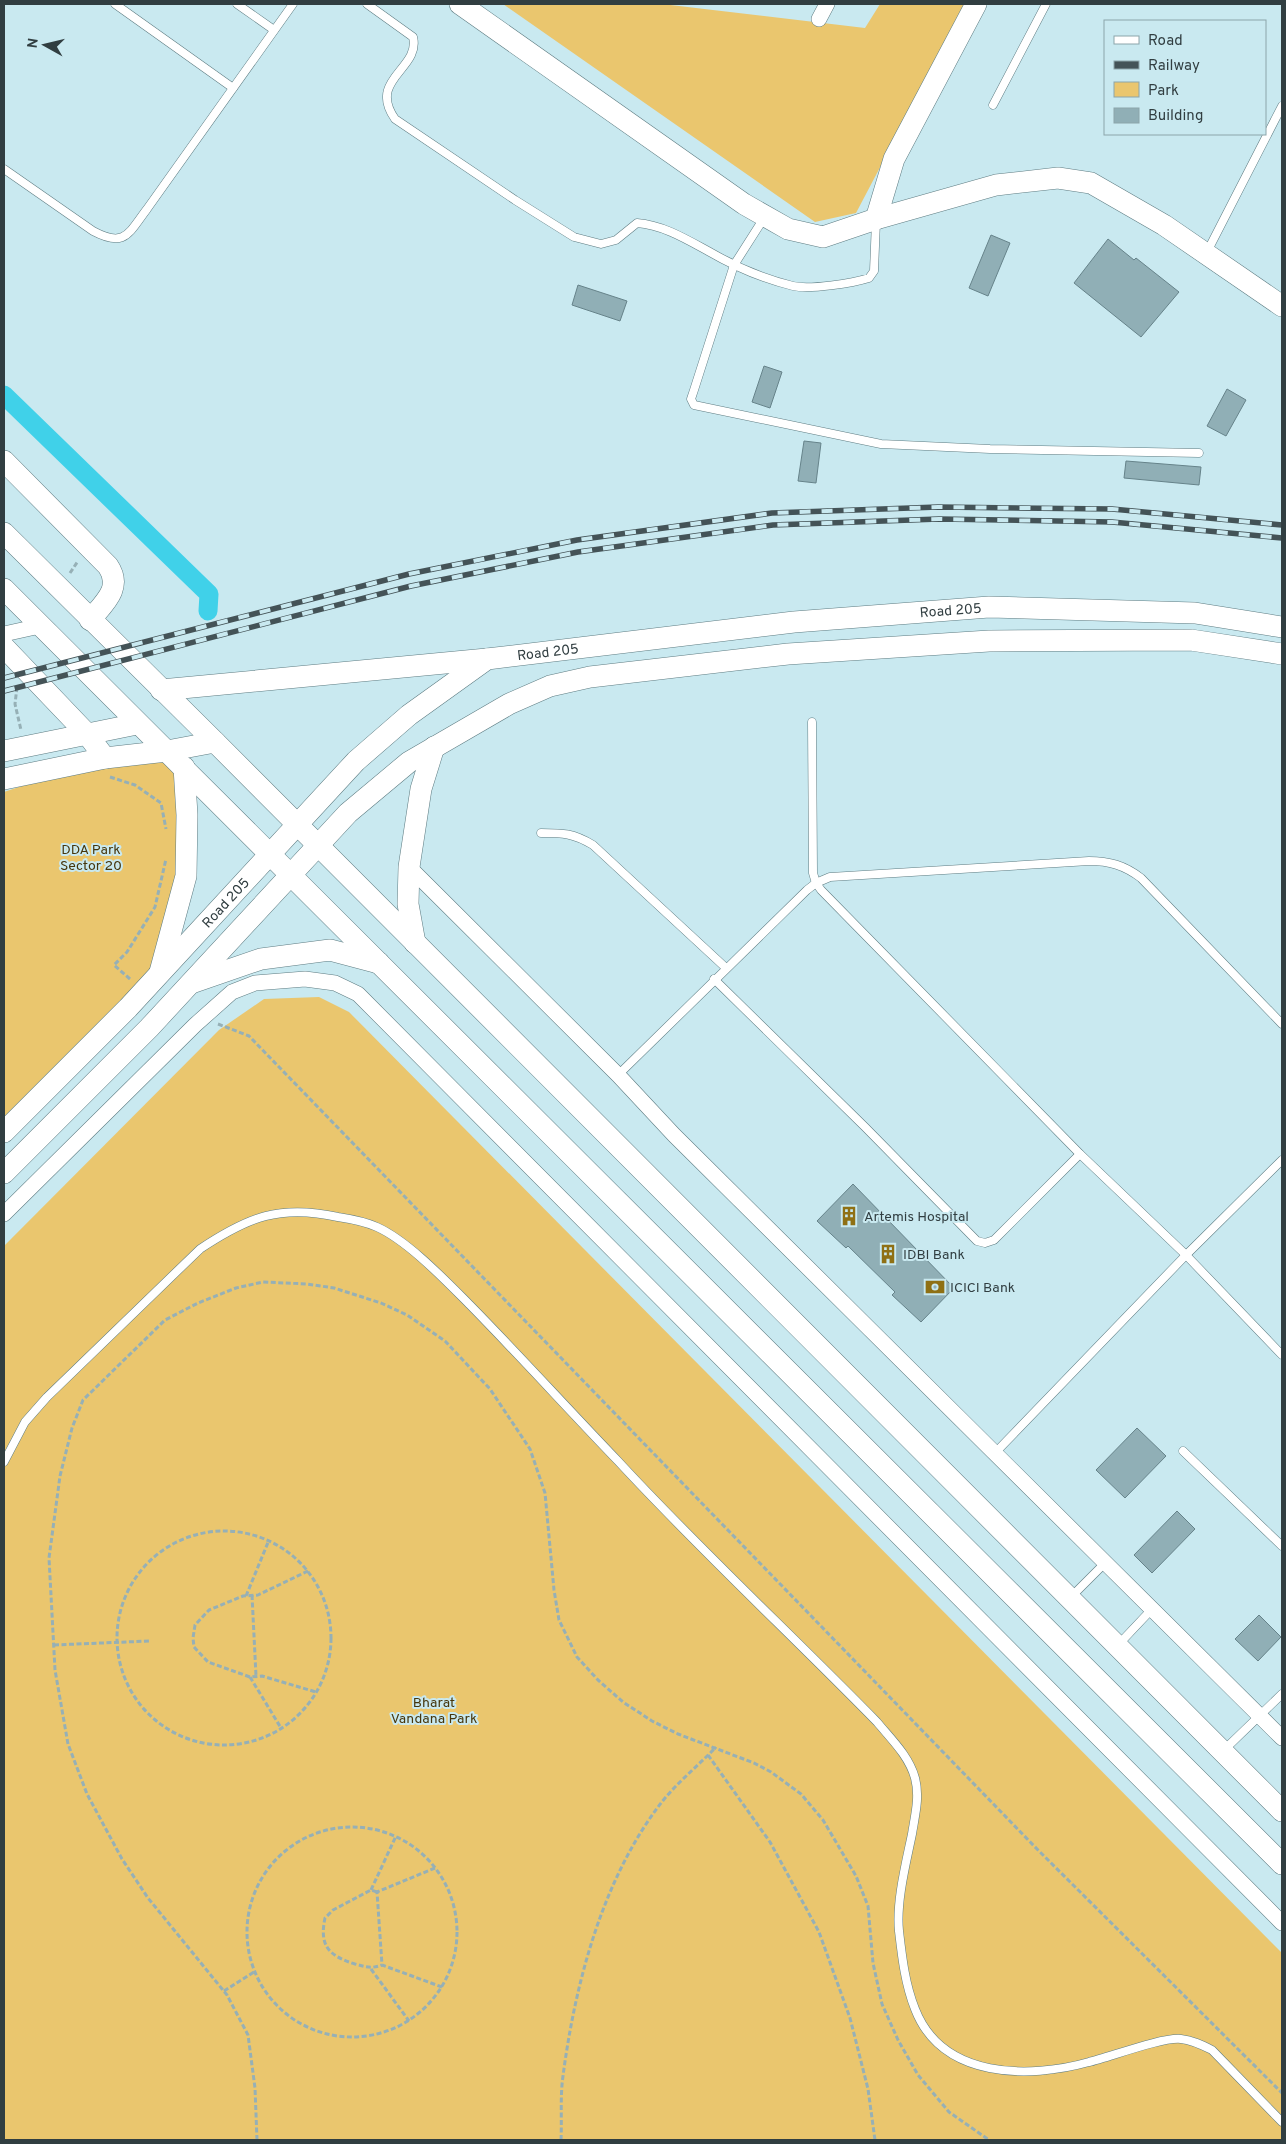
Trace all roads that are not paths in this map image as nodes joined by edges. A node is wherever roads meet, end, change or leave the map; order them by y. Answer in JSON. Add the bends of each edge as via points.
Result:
{"nodes":[{"id":1,"x":115,"y":4,"type":"edge"},
{"id":2,"x":237,"y":4,"type":"edge"},
{"id":3,"x":293,"y":4,"type":"edge"},
{"id":4,"x":367,"y":4,"type":"edge"},
{"id":5,"x":460,"y":4,"type":"edge"},
{"id":6,"x":827,"y":4,"type":"edge"},
{"id":7,"x":976,"y":4,"type":"edge"},
{"id":8,"x":1046,"y":4,"type":"edge"},
{"id":9,"x":819,"y":19,"type":"dead end"},
{"id":10,"x":274,"y":30,"type":"junction"},
{"id":11,"x":233,"y":88,"type":"junction"},
{"id":12,"x":993,"y":105,"type":"dead end"},
{"id":13,"x":1282,"y":106,"type":"edge"},
{"id":14,"x":4,"y":169,"type":"edge"},
{"id":15,"x":765,"y":216,"type":"junction"},
{"id":16,"x":876,"y":219,"type":"junction"},
{"id":17,"x":1206,"y":254,"type":"junction"},
{"id":18,"x":734,"y":266,"type":"junction"},
{"id":19,"x":1282,"y":306,"type":"edge"},
{"id":20,"x":1199,"y":453,"type":"dead end"},
{"id":21,"x":4,"y":461,"type":"edge"},
{"id":22,"x":4,"y":533,"type":"edge"},
{"id":23,"x":4,"y":589,"type":"edge"},
{"id":24,"x":90,"y":620,"type":"junction"},
{"id":25,"x":40,"y":626,"type":"junction"},
{"id":26,"x":1282,"y":627,"type":"edge"},
{"id":27,"x":4,"y":634,"type":"edge"},
{"id":28,"x":4,"y":647,"type":"edge"},
{"id":29,"x":1282,"y":654,"type":"edge"},
{"id":30,"x":487,"y":659,"type":"junction"},
{"id":31,"x":161,"y":690,"type":"junction"},
{"id":32,"x":812,"y":722,"type":"dead end"},
{"id":33,"x":137,"y":724,"type":"junction"},
{"id":34,"x":86,"y":734,"type":"junction"},
{"id":35,"x":215,"y":742,"type":"junction"},
{"id":36,"x":434,"y":747,"type":"junction"},
{"id":37,"x":4,"y":751,"type":"edge"},
{"id":38,"x":167,"y":751,"type":"junction"},
{"id":39,"x":103,"y":766,"type":"junction"},
{"id":40,"x":184,"y":767,"type":"junction"},
{"id":41,"x":4,"y":779,"type":"edge"},
{"id":42,"x":297,"y":825,"type":"junction"},
{"id":43,"x":541,"y":832,"type":"dead end"},
{"id":44,"x":318,"y":846,"type":"junction"},
{"id":45,"x":270,"y":854,"type":"junction"},
{"id":46,"x":409,"y":867,"type":"junction"},
{"id":47,"x":291,"y":875,"type":"junction"},
{"id":48,"x":816,"y":883,"type":"junction"},
{"id":49,"x":415,"y":942,"type":"junction"},
{"id":50,"x":380,"y":964,"type":"junction"},
{"id":51,"x":726,"y":968,"type":"junction"},
{"id":52,"x":159,"y":975,"type":"junction"},
{"id":53,"x":714,"y":979,"type":"junction"},
{"id":54,"x":190,"y":983,"type":"junction"},
{"id":55,"x":1282,"y":1024,"type":"edge"},
{"id":56,"x":618,"y":1075,"type":"junction"},
{"id":57,"x":4,"y":1132,"type":"edge"},
{"id":58,"x":1080,"y":1154,"type":"junction"},
{"id":59,"x":1282,"y":1160,"type":"edge"},
{"id":60,"x":4,"y":1173,"type":"edge"},
{"id":61,"x":4,"y":1214,"type":"edge"},
{"id":62,"x":1186,"y":1255,"type":"junction"},
{"id":63,"x":1282,"y":1355,"type":"edge"},
{"id":64,"x":1182,"y":1451,"type":"dead end"},
{"id":65,"x":995,"y":1453,"type":"junction"},
{"id":66,"x":4,"y":1462,"type":"edge"},
{"id":67,"x":1282,"y":1546,"type":"edge"},
{"id":68,"x":1106,"y":1563,"type":"junction"},
{"id":69,"x":1070,"y":1599,"type":"junction"},
{"id":70,"x":1152,"y":1609,"type":"junction"},
{"id":71,"x":1117,"y":1646,"type":"junction"},
{"id":72,"x":1282,"y":1694,"type":"edge"},
{"id":73,"x":1260,"y":1716,"type":"junction"},
{"id":74,"x":1282,"y":1738,"type":"edge"},
{"id":75,"x":1223,"y":1752,"type":"junction"},
{"id":76,"x":1282,"y":1810,"type":"edge"},
{"id":77,"x":1282,"y":1864,"type":"edge"},
{"id":78,"x":1282,"y":1923,"type":"edge"},
{"id":79,"x":1282,"y":2122,"type":"edge"}],
"edges":[{"from":1,"to":11,"type":"lane"},
{"from":2,"to":10,"type":"lane"},
{"from":3,"to":10,"type":"lane"},
{"from":4,"to":18,"type":"lane","via":[[405,30],[415,43],[387,92],[388,110],[395,119],[574,237],[601,244],[616,240],[637,223],[650,224],[672,232]]},
{"from":5,"to":15,"type":"main road"},
{"from":6,"to":9,"type":"street"},
{"from":7,"to":16,"type":"main road","via":[[894,159]]},
{"from":8,"to":12,"type":"lane"},
{"from":10,"to":11,"type":"lane"},
{"from":11,"to":14,"type":"lane","via":[[131,231],[123,237],[107,239],[93,231]]},
{"from":13,"to":17,"type":"lane"},
{"from":15,"to":16,"type":"main road","via":[[788,229],[823,237]]},
{"from":15,"to":18,"type":"lane"},
{"from":16,"to":17,"type":"main road","via":[[996,184],[1058,178],[1091,184],[1164,225]]},
{"from":16,"to":18,"type":"lane","via":[[874,271],[869,278],[794,286]]},
{"from":17,"to":19,"type":"main road"},
{"from":18,"to":20,"type":"lane","via":[[691,399],[701,408],[881,444]]},
{"from":21,"to":24,"type":"main road","via":[[113,573],[112,592]]},
{"from":22,"to":24,"type":"main road"},
{"from":23,"to":25,"type":"main road"},
{"from":24,"to":31,"type":"main road"},
{"from":25,"to":27,"type":"street"},
{"from":25,"to":33,"type":"main road"},
{"from":26,"to":30,"type":"main road","name":"Road 205","via":[[1195,613],[989,607],[794,622]]},
{"from":28,"to":34,"type":"main road"},
{"from":29,"to":36,"type":"main road","via":[[1191,640],[989,641],[788,654],[590,677],[550,686],[509,704]]},
{"from":30,"to":31,"type":"main road"},
{"from":30,"to":42,"type":"main road","name":"Road 205","via":[[409,715],[356,760]]},
{"from":31,"to":35,"type":"main road"},
{"from":32,"to":48,"type":"lane","via":[[813,873]]},
{"from":33,"to":34,"type":"main road"},
{"from":33,"to":38,"type":"main road"},
{"from":34,"to":37,"type":"main road"},
{"from":34,"to":39,"type":"main road"},
{"from":35,"to":38,"type":"main road"},
{"from":35,"to":42,"type":"main road"},
{"from":36,"to":44,"type":"main road","via":[[409,762],[348,813]]},
{"from":36,"to":46,"type":"main road","via":[[421,789]]},
{"from":38,"to":39,"type":"main road"},
{"from":38,"to":40,"type":"main road"},
{"from":39,"to":41,"type":"main road"},
{"from":40,"to":45,"type":"main road"},
{"from":40,"to":52,"type":"main road","via":[[186,876]]},
{"from":42,"to":44,"type":"main road"},
{"from":42,"to":45,"type":"main road","name":"Road 205"},
{"from":43,"to":51,"type":"lane","via":[[567,833],[593,845]]},
{"from":44,"to":47,"type":"main road"},
{"from":44,"to":49,"type":"main road"},
{"from":45,"to":47,"type":"main road"},
{"from":45,"to":52,"type":"main road","name":"Road 205"},
{"from":46,"to":49,"type":"main road","via":[[408,904]]},
{"from":46,"to":56,"type":"street"},
{"from":47,"to":50,"type":"main road"},
{"from":47,"to":54,"type":"main road"},
{"from":48,"to":51,"type":"lane"},
{"from":48,"to":55,"type":"lane","via":[[830,877],[1089,861],[1105,861],[1129,868]]},
{"from":48,"to":58,"type":"lane"},
{"from":49,"to":69,"type":"main road"},
{"from":50,"to":54,"type":"main road","via":[[330,950],[262,959]]},
{"from":50,"to":77,"type":"main road"},
{"from":51,"to":53,"type":"lane"},
{"from":52,"to":57,"type":"main road","name":"Road 205"},
{"from":53,"to":56,"type":"lane"},
{"from":53,"to":58,"type":"lane","via":[[977,1241],[994,1240]]},
{"from":54,"to":60,"type":"main road"},
{"from":56,"to":65,"type":"street","via":[[674,1135]]},
{"from":58,"to":62,"type":"lane"},
{"from":59,"to":62,"type":"lane"},
{"from":61,"to":78,"type":"street","via":[[232,992],[255,983],[305,979],[335,983],[358,994]]},
{"from":62,"to":63,"type":"lane"},
{"from":62,"to":65,"type":"lane"},
{"from":64,"to":67,"type":"lane"},
{"from":65,"to":68,"type":"street"},
{"from":66,"to":79,"type":"lane","via":[[25,1422],[47,1397],[200,1249],[226,1232],[251,1219],[300,1211],[322,1213],[377,1227],[438,1272],[637,1482],[877,1722],[904,1754],[914,1777],[918,1802],[903,1875],[899,1928],[903,1968],[915,2010],[932,2036],[952,2053],[974,2064],[1013,2072],[1046,2071],[1087,2063],[1179,2039],[1198,2043],[1212,2050]]},
{"from":68,"to":69,"type":"lane"},
{"from":68,"to":70,"type":"street"},
{"from":69,"to":71,"type":"main road"},
{"from":70,"to":71,"type":"lane"},
{"from":70,"to":73,"type":"street"},
{"from":71,"to":75,"type":"main road"},
{"from":72,"to":73,"type":"lane"},
{"from":73,"to":74,"type":"street"},
{"from":73,"to":75,"type":"lane"},
{"from":75,"to":76,"type":"main road"}]}
